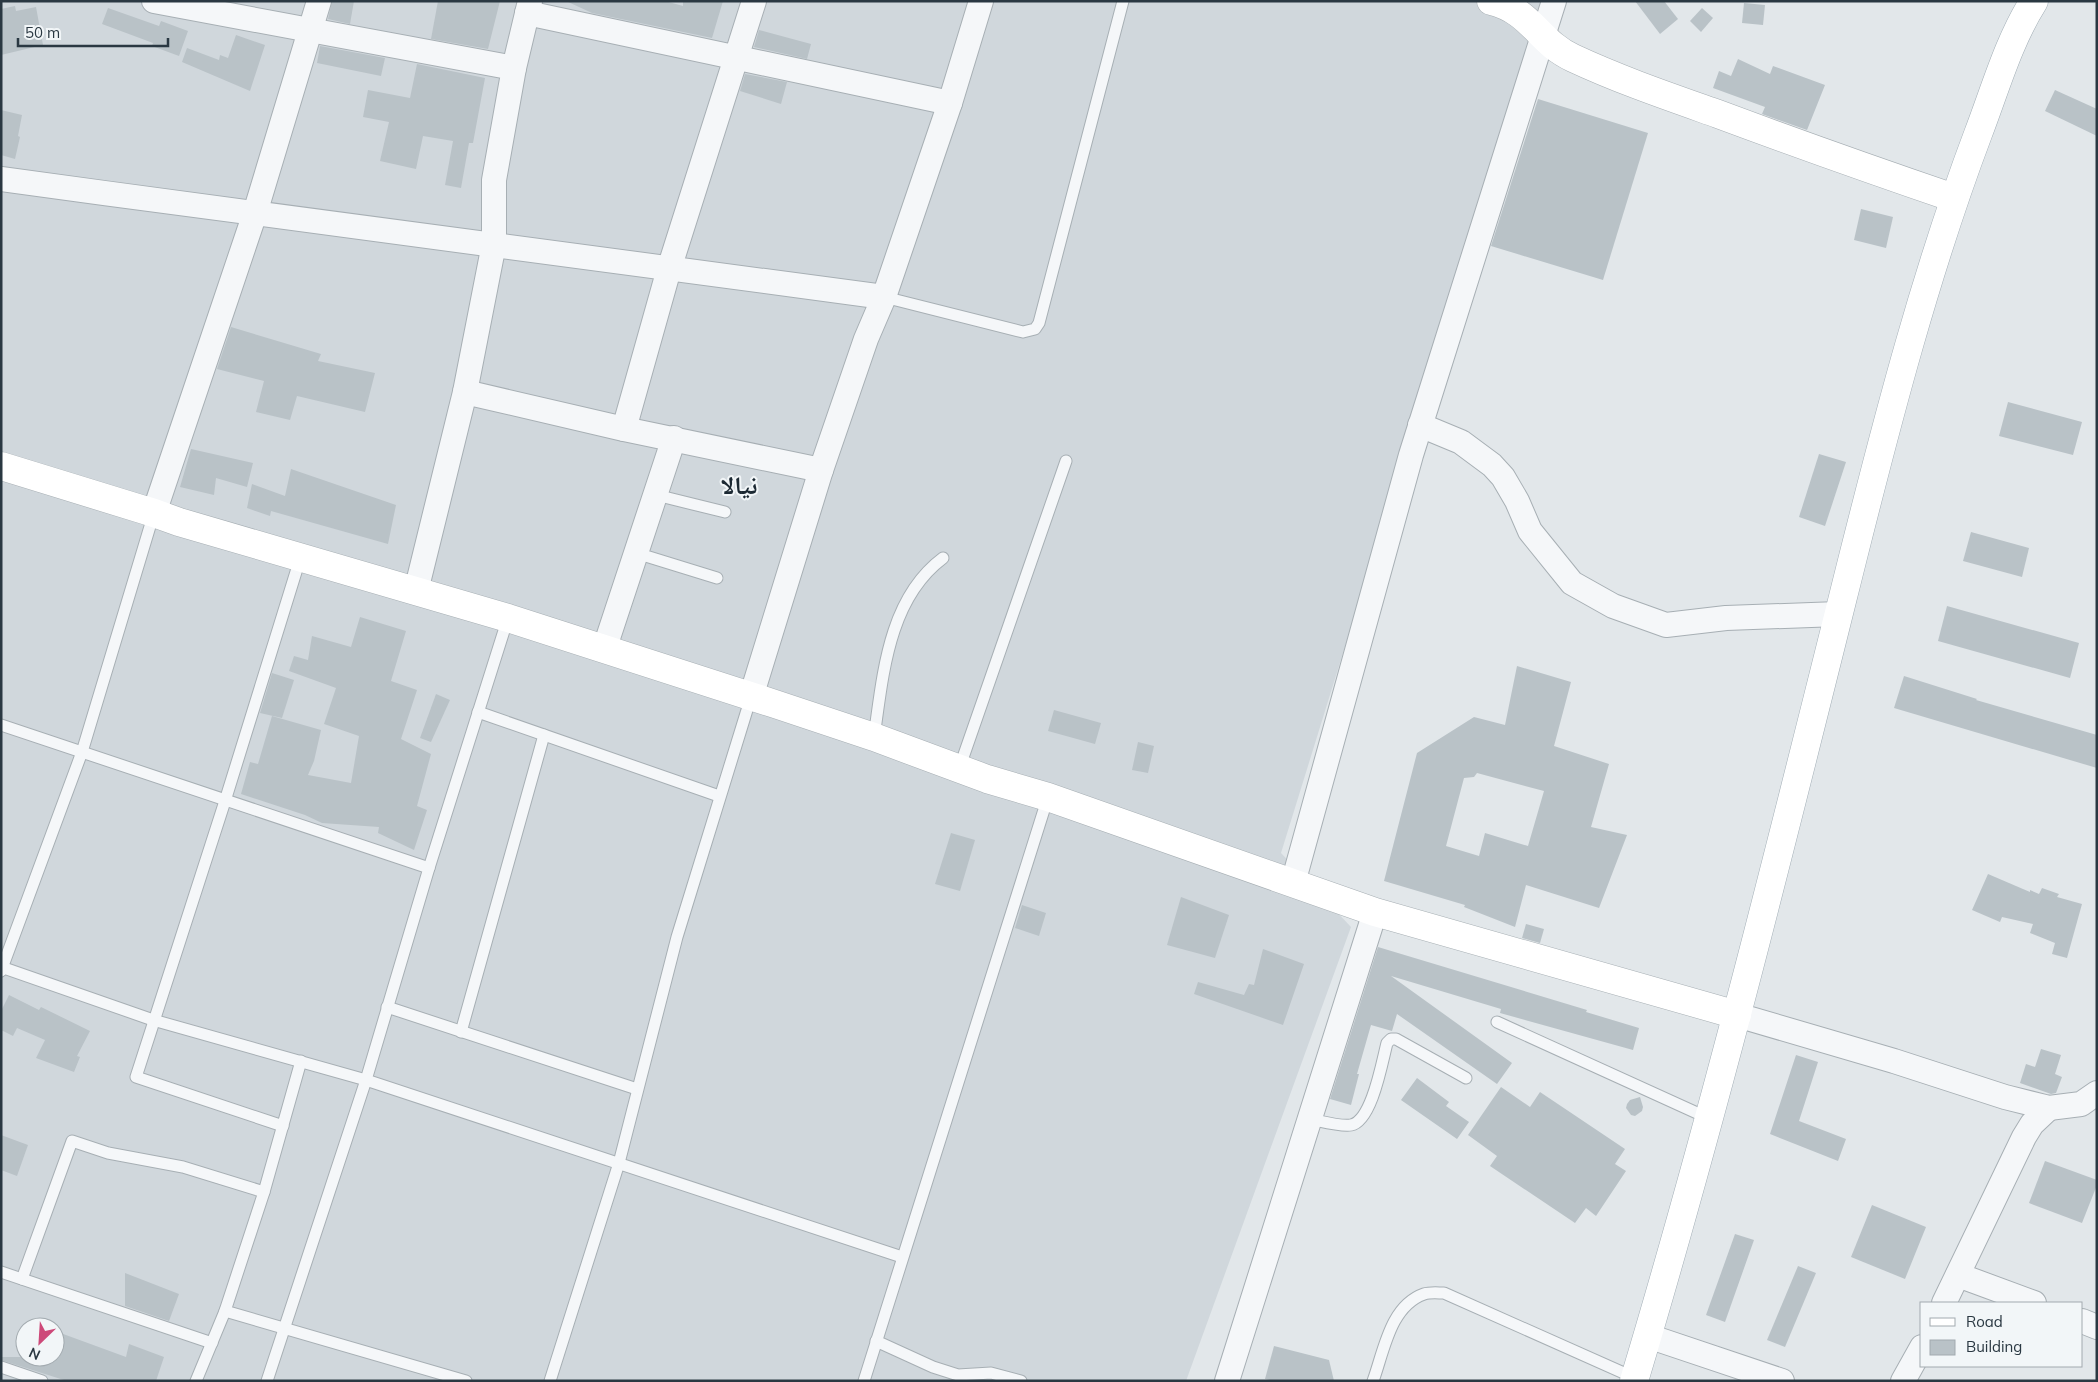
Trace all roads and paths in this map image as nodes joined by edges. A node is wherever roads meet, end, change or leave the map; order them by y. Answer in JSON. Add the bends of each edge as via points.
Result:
{"nodes":[{"id":1,"x":154,"y":1,"type":"edge"},
{"id":2,"x":319,"y":1,"type":"edge"},
{"id":3,"x":754,"y":1,"type":"edge"},
{"id":4,"x":981,"y":1,"type":"edge"},
{"id":5,"x":1123,"y":1,"type":"edge"},
{"id":6,"x":1491,"y":1,"type":"edge"},
{"id":7,"x":1554,"y":1,"type":"edge"},
{"id":8,"x":2033,"y":2,"type":"edge"},
{"id":9,"x":528,"y":7,"type":"edge"},
{"id":10,"x":309,"y":29,"type":"junction"},
{"id":11,"x":1542,"y":36,"type":"junction"},
{"id":12,"x":736,"y":57,"type":"junction"},
{"id":13,"x":514,"y":68,"type":"junction"},
{"id":14,"x":950,"y":103,"type":"junction"},
{"id":15,"x":1,"y":178,"type":"edge"},
{"id":16,"x":1954,"y":198,"type":"junction"},
{"id":17,"x":255,"y":213,"type":"junction"},
{"id":18,"x":494,"y":244,"type":"junction"},
{"id":19,"x":669,"y":268,"type":"junction"},
{"id":20,"x":884,"y":297,"type":"junction"},
{"id":21,"x":465,"y":392,"type":"junction"},
{"id":22,"x":1420,"y":424,"type":"junction"},
{"id":23,"x":624,"y":429,"type":"junction"},
{"id":24,"x":674,"y":438,"type":"junction"},
{"id":25,"x":1066,"y":461,"type":"dead end"},
{"id":26,"x":1,"y":466,"type":"edge"},
{"id":27,"x":820,"y":470,"type":"junction"},
{"id":28,"x":656,"y":495,"type":"junction"},
{"id":29,"x":725,"y":512,"type":"dead end"},
{"id":30,"x":154,"y":513,"type":"junction"},
{"id":31,"x":636,"y":553,"type":"junction"},
{"id":32,"x":943,"y":558,"type":"dead end"},
{"id":33,"x":300,"y":559,"type":"junction"},
{"id":34,"x":717,"y":578,"type":"dead end"},
{"id":35,"x":416,"y":590,"type":"junction"},
{"id":36,"x":1838,"y":614,"type":"junction"},
{"id":37,"x":508,"y":618,"type":"junction"},
{"id":38,"x":604,"y":650,"type":"junction"},
{"id":39,"x":751,"y":697,"type":"junction"},
{"id":40,"x":478,"y":712,"type":"junction"},
{"id":41,"x":1,"y":725,"type":"edge"},
{"id":42,"x":544,"y":735,"type":"junction"},
{"id":43,"x":874,"y":738,"type":"junction"},
{"id":44,"x":82,"y":752,"type":"junction"},
{"id":45,"x":959,"y":769,"type":"junction"},
{"id":46,"x":719,"y":796,"type":"junction"},
{"id":47,"x":1048,"y":797,"type":"junction"},
{"id":48,"x":225,"y":800,"type":"junction"},
{"id":49,"x":429,"y":868,"type":"junction"},
{"id":50,"x":1293,"y":883,"type":"junction"},
{"id":51,"x":1375,"y":912,"type":"junction"},
{"id":52,"x":2,"y":969,"type":"edge"},
{"id":53,"x":387,"y":1007,"type":"junction"},
{"id":54,"x":1737,"y":1015,"type":"junction"},
{"id":55,"x":153,"y":1020,"type":"junction"},
{"id":56,"x":1497,"y":1022,"type":"dead end"},
{"id":57,"x":461,"y":1032,"type":"junction"},
{"id":58,"x":301,"y":1061,"type":"junction"},
{"id":59,"x":1466,"y":1078,"type":"dead end"},
{"id":60,"x":366,"y":1080,"type":"junction"},
{"id":61,"x":638,"y":1089,"type":"junction"},
{"id":62,"x":2097,"y":1093,"type":"edge"},
{"id":63,"x":2050,"y":1108,"type":"junction"},
{"id":64,"x":1309,"y":1119,"type":"junction"},
{"id":65,"x":1710,"y":1119,"type":"junction"},
{"id":66,"x":283,"y":1126,"type":"junction"},
{"id":67,"x":619,"y":1163,"type":"junction"},
{"id":68,"x":264,"y":1192,"type":"junction"},
{"id":69,"x":902,"y":1256,"type":"junction"},
{"id":70,"x":1,"y":1272,"type":"edge"},
{"id":71,"x":1958,"y":1275,"type":"junction"},
{"id":72,"x":22,"y":1279,"type":"junction"},
{"id":73,"x":1944,"y":1302,"type":"edge"},
{"id":74,"x":2031,"y":1302,"type":"edge"},
{"id":75,"x":226,"y":1310,"type":"junction"},
{"id":76,"x":2083,"y":1321,"type":"edge"},
{"id":77,"x":286,"y":1327,"type":"junction"},
{"id":78,"x":2097,"y":1327,"type":"edge"},
{"id":79,"x":1648,"y":1336,"type":"junction"},
{"id":80,"x":876,"y":1341,"type":"junction"},
{"id":81,"x":212,"y":1343,"type":"junction"},
{"id":82,"x":1920,"y":1351,"type":"edge"},
{"id":83,"x":1,"y":1366,"type":"edge"},
{"id":84,"x":980,"y":1377,"type":"edge"},
{"id":85,"x":1635,"y":1379,"type":"edge"},
{"id":86,"x":1777,"y":1380,"type":"edge"},
{"id":87,"x":42,"y":1381,"type":"edge"},
{"id":88,"x":196,"y":1381,"type":"edge"},
{"id":89,"x":267,"y":1381,"type":"edge"},
{"id":90,"x":466,"y":1381,"type":"edge"},
{"id":91,"x":550,"y":1381,"type":"edge"},
{"id":92,"x":864,"y":1381,"type":"edge"},
{"id":93,"x":1021,"y":1381,"type":"edge"},
{"id":94,"x":1227,"y":1381,"type":"edge"},
{"id":95,"x":1373,"y":1381,"type":"edge"},
{"id":96,"x":1903,"y":1381,"type":"edge"}],
"edges":[{"from":1,"to":10,"type":"street"},
{"from":2,"to":10,"type":"street"},
{"from":3,"to":12,"type":"street"},
{"from":4,"to":14,"type":"street"},
{"from":5,"to":20,"type":"lane","via":[[1035,329],[1023,332]]},
{"from":6,"to":11,"type":"main road","via":[[1507,5],[1524,16]]},
{"from":7,"to":11,"type":"street"},
{"from":8,"to":16,"type":"main road","via":[[2009,51]]},
{"from":9,"to":12,"type":"street"},
{"from":9,"to":13,"type":"street"},
{"from":10,"to":13,"type":"street"},
{"from":10,"to":17,"type":"street"},
{"from":11,"to":16,"type":"main road","via":[[1556,49],[1574,58],[1674,98]]},
{"from":11,"to":22,"type":"street"},
{"from":12,"to":14,"type":"street"},
{"from":12,"to":19,"type":"street"},
{"from":13,"to":18,"type":"street","via":[[494,180]]},
{"from":14,"to":20,"type":"street"},
{"from":15,"to":17,"type":"street"},
{"from":16,"to":36,"type":"main road","via":[[1918,311]]},
{"from":17,"to":18,"type":"street"},
{"from":17,"to":30,"type":"street"},
{"from":18,"to":19,"type":"street"},
{"from":18,"to":21,"type":"street"},
{"from":19,"to":20,"type":"street"},
{"from":19,"to":23,"type":"street"},
{"from":20,"to":27,"type":"street"},
{"from":21,"to":23,"type":"street"},
{"from":21,"to":35,"type":"street"},
{"from":22,"to":36,"type":"street","via":[[1461,442],[1492,465],[1503,476],[1517,500],[1530,531],[1572,583],[1613,606],[1666,625],[1726,618]]},
{"from":22,"to":50,"type":"street"},
{"from":23,"to":24,"type":"street"},
{"from":24,"to":27,"type":"street"},
{"from":24,"to":28,"type":"street"},
{"from":25,"to":45,"type":"lane"},
{"from":26,"to":30,"type":"main road"},
{"from":27,"to":39,"type":"street"},
{"from":28,"to":29,"type":"lane"},
{"from":28,"to":31,"type":"street"},
{"from":30,"to":33,"type":"main road"},
{"from":30,"to":44,"type":"lane"},
{"from":31,"to":34,"type":"lane"},
{"from":31,"to":38,"type":"street"},
{"from":32,"to":43,"type":"lane","via":[[919,581],[891,640],[884,665]]},
{"from":33,"to":35,"type":"main road"},
{"from":33,"to":48,"type":"lane"},
{"from":35,"to":37,"type":"main road"},
{"from":36,"to":54,"type":"main road"},
{"from":37,"to":38,"type":"main road"},
{"from":37,"to":40,"type":"lane"},
{"from":38,"to":39,"type":"main road"},
{"from":39,"to":43,"type":"main road"},
{"from":39,"to":46,"type":"lane"},
{"from":40,"to":42,"type":"lane"},
{"from":40,"to":49,"type":"lane"},
{"from":41,"to":44,"type":"lane"},
{"from":42,"to":46,"type":"lane"},
{"from":42,"to":57,"type":"lane"},
{"from":43,"to":45,"type":"main road"},
{"from":44,"to":48,"type":"lane"},
{"from":44,"to":52,"type":"lane"},
{"from":45,"to":47,"type":"main road"},
{"from":46,"to":61,"type":"lane","via":[[677,937]]},
{"from":47,"to":50,"type":"main road"},
{"from":47,"to":69,"type":"lane"},
{"from":48,"to":49,"type":"lane"},
{"from":48,"to":55,"type":"lane"},
{"from":49,"to":53,"type":"lane"},
{"from":50,"to":51,"type":"main road"},
{"from":51,"to":54,"type":"main road"},
{"from":51,"to":64,"type":"street"},
{"from":52,"to":55,"type":"lane"},
{"from":53,"to":57,"type":"lane"},
{"from":53,"to":60,"type":"lane"},
{"from":54,"to":63,"type":"street"},
{"from":54,"to":65,"type":"main road"},
{"from":55,"to":58,"type":"lane"},
{"from":55,"to":66,"type":"lane","via":[[136,1077]]},
{"from":56,"to":65,"type":"lane"},
{"from":57,"to":61,"type":"lane"},
{"from":58,"to":60,"type":"lane"},
{"from":58,"to":66,"type":"lane"},
{"from":59,"to":64,"type":"lane","via":[[1391,1039],[1387,1043],[1367,1111],[1360,1122],[1350,1125]]},
{"from":60,"to":67,"type":"lane"},
{"from":60,"to":77,"type":"lane"},
{"from":61,"to":67,"type":"lane"},
{"from":62,"to":63,"type":"street","via":[[2081,1104]]},
{"from":63,"to":71,"type":"street","via":[[2032,1124],[2024,1137]]},
{"from":64,"to":94,"type":"street"},
{"from":65,"to":79,"type":"main road"},
{"from":66,"to":68,"type":"lane"},
{"from":67,"to":69,"type":"lane"},
{"from":67,"to":91,"type":"lane"},
{"from":68,"to":72,"type":"lane","via":[[183,1167],[108,1153],[72,1141]]},
{"from":68,"to":75,"type":"lane"},
{"from":69,"to":80,"type":"lane"},
{"from":70,"to":72,"type":"lane"},
{"from":71,"to":73,"type":"street"},
{"from":71,"to":74,"type":"street"},
{"from":72,"to":81,"type":"lane"},
{"from":75,"to":77,"type":"lane"},
{"from":75,"to":81,"type":"lane"},
{"from":76,"to":78,"type":"street"},
{"from":77,"to":89,"type":"lane"},
{"from":77,"to":90,"type":"lane"},
{"from":79,"to":85,"type":"main road"},
{"from":79,"to":86,"type":"street"},
{"from":80,"to":84,"type":"lane","via":[[933,1367],[958,1375]]},
{"from":80,"to":92,"type":"lane"},
{"from":81,"to":88,"type":"lane"},
{"from":82,"to":96,"type":"street"},
{"from":83,"to":87,"type":"lane"},
{"from":84,"to":93,"type":"lane","via":[[991,1373]]},
{"from":85,"to":95,"type":"lane","via":[[1444,1293],[1426,1293],[1411,1301],[1396,1316]]}]}
